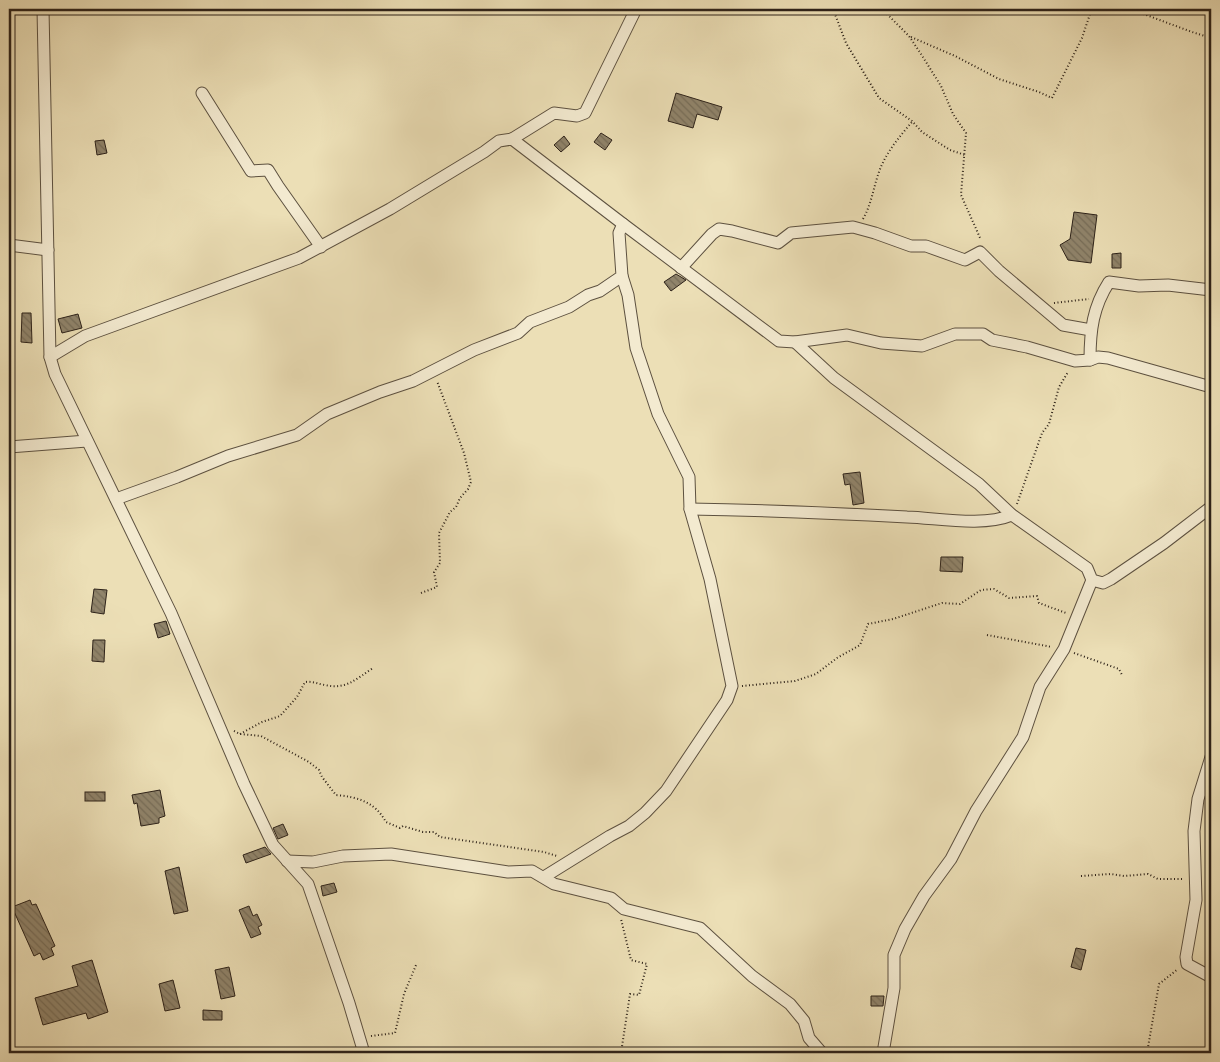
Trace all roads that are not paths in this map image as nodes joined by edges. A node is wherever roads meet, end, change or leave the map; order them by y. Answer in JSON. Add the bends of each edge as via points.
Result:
{"nodes":[{"id":1,"x":43,"y":9,"type":"edge"},
{"id":2,"x":636,"y":9,"type":"edge"},
{"id":3,"x":202,"y":94,"type":"dead end"},
{"id":4,"x":512,"y":139,"type":"junction"},
{"id":5,"x":622,"y":224,"type":"junction"},
{"id":6,"x":9,"y":245,"type":"edge"},
{"id":7,"x":321,"y":246,"type":"junction"},
{"id":8,"x":48,"y":250,"type":"junction"},
{"id":9,"x":681,"y":268,"type":"junction"},
{"id":10,"x":622,"y":276,"type":"junction"},
{"id":11,"x":1211,"y":290,"type":"edge"},
{"id":12,"x":1091,"y":330,"type":"junction"},
{"id":13,"x":795,"y":342,"type":"junction"},
{"id":14,"x":50,"y":357,"type":"junction"},
{"id":15,"x":1090,"y":360,"type":"junction"},
{"id":16,"x":1211,"y":387,"type":"edge"},
{"id":17,"x":88,"y":441,"type":"junction"},
{"id":18,"x":9,"y":447,"type":"edge"},
{"id":19,"x":116,"y":499,"type":"junction"},
{"id":20,"x":1211,"y":507,"type":"edge"},
{"id":21,"x":690,"y":509,"type":"junction"},
{"id":22,"x":1012,"y":515,"type":"junction"},
{"id":23,"x":1092,"y":580,"type":"junction"},
{"id":24,"x":1211,"y":757,"type":"edge"},
{"id":25,"x":287,"y":861,"type":"junction"},
{"id":26,"x":544,"y":878,"type":"junction"},
{"id":27,"x":1211,"y":977,"type":"edge"},
{"id":28,"x":364,"y":1053,"type":"edge"},
{"id":29,"x":822,"y":1053,"type":"edge"},
{"id":30,"x":883,"y":1053,"type":"edge"}],
"edges":[{"from":1,"to":8,"type":"street"},
{"from":2,"to":4,"type":"street","via":[[585,113],[577,116],[554,113]]},
{"from":3,"to":7,"type":"street","via":[[251,171],[268,170]]},
{"from":4,"to":5,"type":"street"},
{"from":4,"to":7,"type":"street","via":[[499,141],[390,210]]},
{"from":5,"to":9,"type":"street"},
{"from":5,"to":10,"type":"street","via":[[619,233]]},
{"from":6,"to":8,"type":"street"},
{"from":7,"to":14,"type":"street","via":[[299,258],[85,336]]},
{"from":8,"to":14,"type":"street"},
{"from":9,"to":12,"type":"street","via":[[719,229],[778,243],[791,233],[853,226],[965,260],[980,252],[1063,325]]},
{"from":9,"to":13,"type":"street","via":[[780,341]]},
{"from":10,"to":19,"type":"street","via":[[569,307],[530,322],[518,333],[474,350],[413,381],[327,414],[297,435],[228,456]]},
{"from":10,"to":21,"type":"street","via":[[636,348],[658,414],[688,478]]},
{"from":11,"to":12,"type":"street","via":[[1109,282],[1099,298]]},
{"from":12,"to":15,"type":"street"},
{"from":13,"to":15,"type":"street","via":[[847,335],[881,343],[922,346],[955,334],[983,334],[992,340],[1075,361]]},
{"from":13,"to":22,"type":"street","via":[[834,378],[979,484]]},
{"from":14,"to":17,"type":"street"},
{"from":15,"to":16,"type":"street","via":[[1108,358]]},
{"from":17,"to":18,"type":"street"},
{"from":17,"to":19,"type":"street"},
{"from":19,"to":25,"type":"street","via":[[171,613],[244,784],[273,845]]},
{"from":20,"to":23,"type":"street","via":[[1111,579],[1103,583]]},
{"from":21,"to":22,"type":"street","via":[[956,520],[1002,519]]},
{"from":21,"to":26,"type":"street","via":[[710,579],[732,686],[727,700],[666,791],[645,813]]},
{"from":22,"to":23,"type":"street","via":[[1087,568]]},
{"from":23,"to":30,"type":"street","via":[[1064,649],[1040,687],[1023,736],[976,811],[951,859],[905,929],[894,955],[894,988]]},
{"from":24,"to":27,"type":"street","via":[[1198,799],[1194,831],[1196,900],[1186,958],[1187,964]]},
{"from":25,"to":26,"type":"street","via":[[313,862],[343,856],[391,854],[508,872],[532,871]]},
{"from":25,"to":28,"type":"street","via":[[308,884]]},
{"from":26,"to":29,"type":"street","via":[[554,884],[611,898],[624,909],[700,928],[752,976],[790,1004],[804,1021],[809,1038]]}]}
